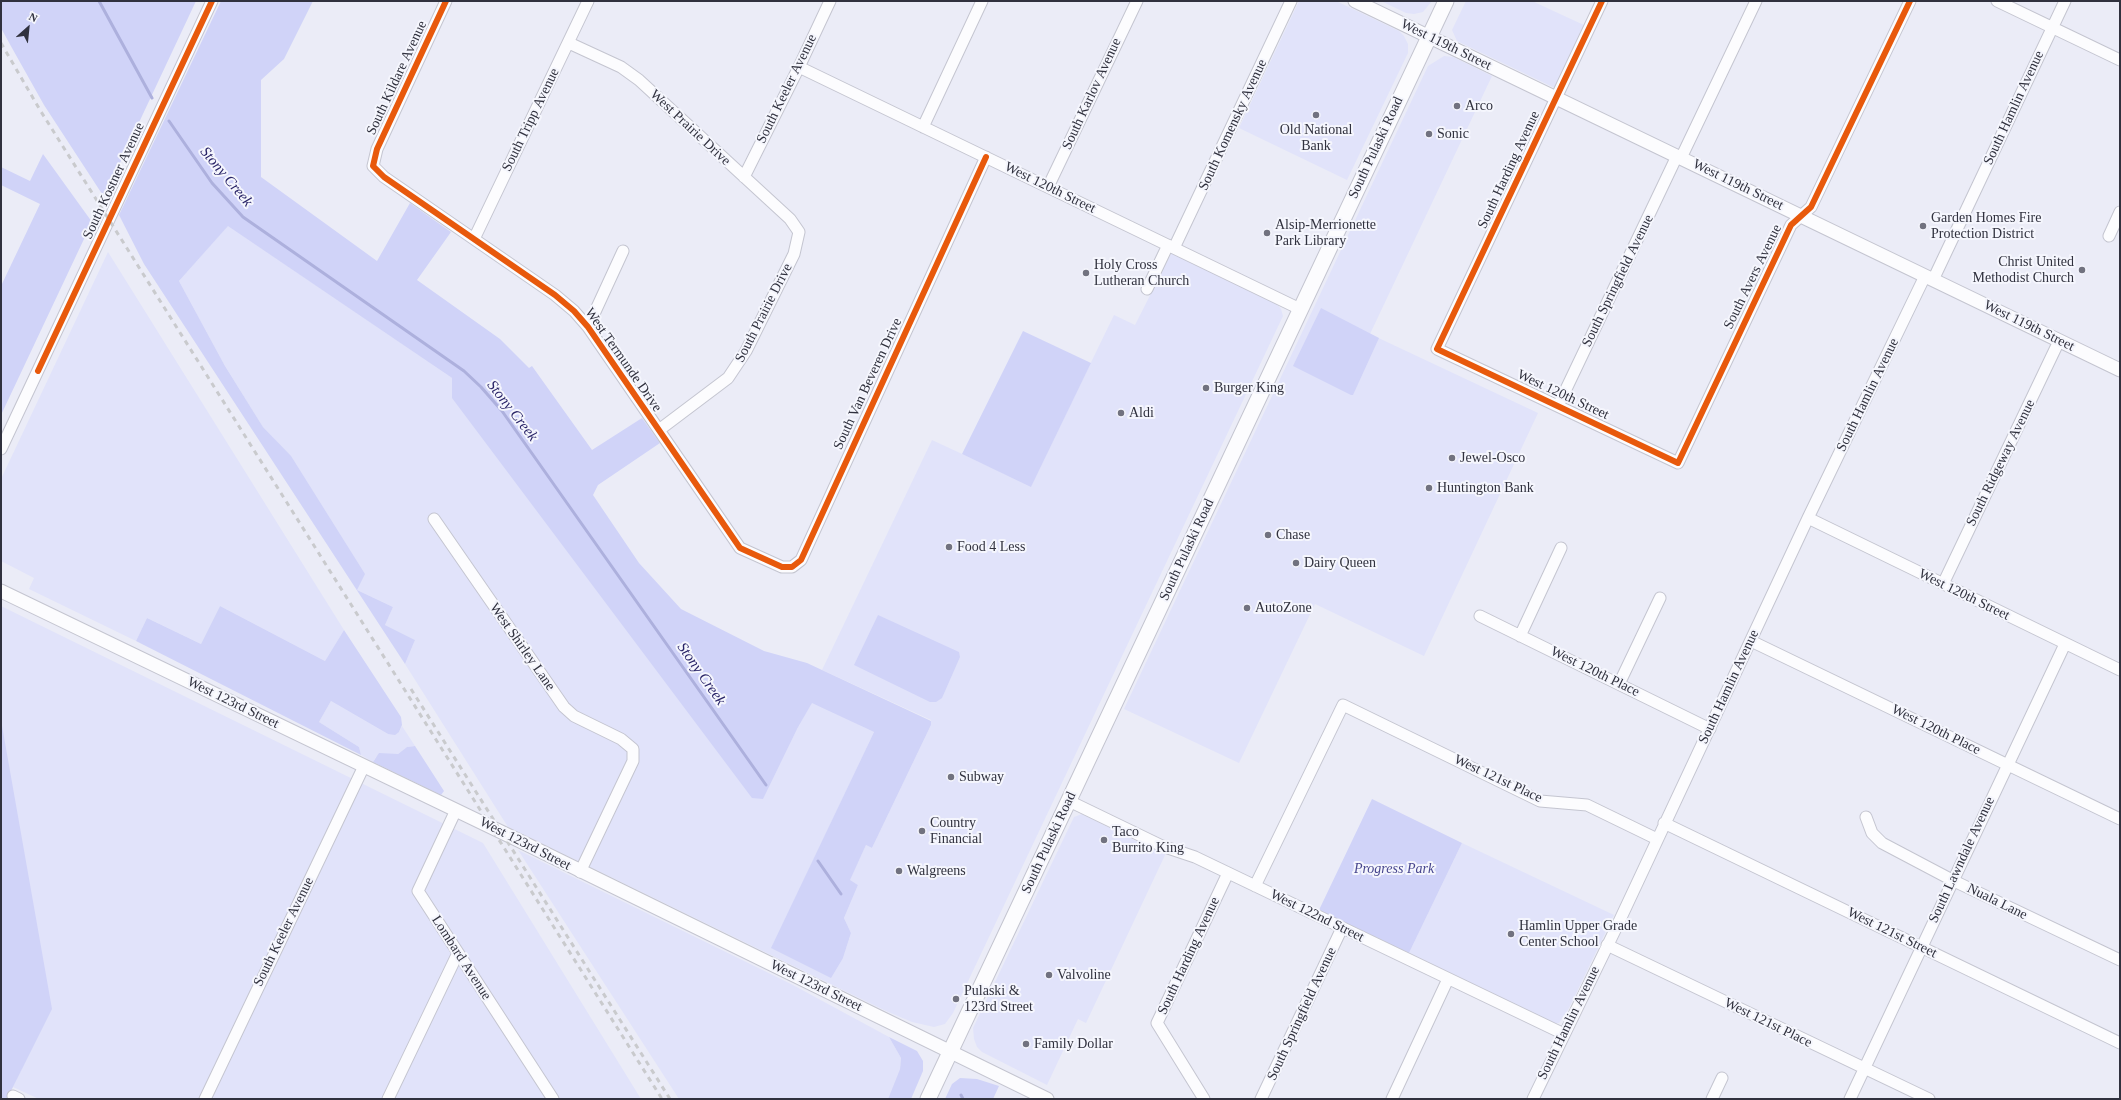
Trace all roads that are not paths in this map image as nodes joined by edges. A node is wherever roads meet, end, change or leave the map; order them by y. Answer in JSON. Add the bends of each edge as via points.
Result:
{"nodes":[{"id":1,"x":212,"y":1,"type":"edge"},
{"id":2,"x":446,"y":1,"type":"edge"},
{"id":3,"x":588,"y":1,"type":"edge"},
{"id":4,"x":830,"y":1,"type":"edge"},
{"id":5,"x":982,"y":1,"type":"edge"},
{"id":6,"x":1137,"y":1,"type":"edge"},
{"id":7,"x":1291,"y":1,"type":"edge"},
{"id":8,"x":1355,"y":1,"type":"edge"},
{"id":9,"x":1446,"y":1,"type":"edge"},
{"id":10,"x":1602,"y":1,"type":"edge"},
{"id":11,"x":1756,"y":1,"type":"edge"},
{"id":12,"x":1910,"y":1,"type":"edge"},
{"id":13,"x":1997,"y":1,"type":"edge"},
{"id":14,"x":2064,"y":1,"type":"edge"},
{"id":15,"x":2052,"y":27,"type":"junction"},
{"id":16,"x":1429,"y":36,"type":"junction"},
{"id":17,"x":569,"y":43,"type":"junction"},
{"id":18,"x":2120,"y":60,"type":"edge"},
{"id":19,"x":799,"y":67,"type":"junction"},
{"id":20,"x":1557,"y":98,"type":"junction"},
{"id":21,"x":923,"y":127,"type":"junction"},
{"id":22,"x":986,"y":157,"type":"junction"},
{"id":23,"x":1679,"y":157,"type":"junction"},
{"id":24,"x":373,"y":166,"type":"joint"},
{"id":25,"x":744,"y":177,"type":"junction"},
{"id":26,"x":1048,"y":187,"type":"junction"},
{"id":27,"x":2120,"y":212,"type":"edge"},
{"id":28,"x":1801,"y":216,"type":"junction"},
{"id":29,"x":799,"y":232,"type":"joint"},
{"id":30,"x":2109,"y":236,"type":"dead end"},
{"id":31,"x":474,"y":239,"type":"junction"},
{"id":32,"x":1171,"y":247,"type":"junction"},
{"id":33,"x":623,"y":251,"type":"dead end"},
{"id":34,"x":1929,"y":278,"type":"junction"},
{"id":35,"x":1147,"y":289,"type":"dead end"},
{"id":36,"x":1300,"y":309,"type":"junction"},
{"id":37,"x":588,"y":327,"type":"junction"},
{"id":38,"x":2059,"y":341,"type":"junction"},
{"id":39,"x":1437,"y":349,"type":"joint"},
{"id":40,"x":2120,"y":370,"type":"edge"},
{"id":41,"x":1558,"y":406,"type":"junction"},
{"id":42,"x":658,"y":430,"type":"junction"},
{"id":43,"x":1,"y":448,"type":"edge"},
{"id":44,"x":1678,"y":463,"type":"joint"},
{"id":45,"x":1808,"y":518,"type":"junction"},
{"id":46,"x":434,"y":519,"type":"dead end"},
{"id":47,"x":740,"y":548,"type":"joint"},
{"id":48,"x":1561,"y":548,"type":"dead end"},
{"id":49,"x":1943,"y":584,"type":"junction"},
{"id":50,"x":1,"y":591,"type":"edge"},
{"id":51,"x":1660,"y":598,"type":"dead end"},
{"id":52,"x":1480,"y":616,"type":"dead end"},
{"id":53,"x":1520,"y":636,"type":"junction"},
{"id":54,"x":1751,"y":641,"type":"junction"},
{"id":55,"x":2065,"y":644,"type":"junction"},
{"id":56,"x":2119,"y":666,"type":"edge"},
{"id":57,"x":1619,"y":684,"type":"junction"},
{"id":58,"x":1710,"y":729,"type":"junction"},
{"id":59,"x":2007,"y":765,"type":"junction"},
{"id":60,"x":364,"y":766,"type":"junction"},
{"id":61,"x":1069,"y":802,"type":"junction"},
{"id":62,"x":456,"y":810,"type":"junction"},
{"id":63,"x":1866,"y":817,"type":"dead end"},
{"id":64,"x":2120,"y":820,"type":"edge"},
{"id":65,"x":1664,"y":823,"type":"junction"},
{"id":66,"x":1657,"y":839,"type":"junction"},
{"id":67,"x":580,"y":872,"type":"junction"},
{"id":68,"x":1228,"y":873,"type":"junction"},
{"id":69,"x":1954,"y":880,"type":"junction"},
{"id":70,"x":1255,"y":886,"type":"junction"},
{"id":71,"x":1342,"y":928,"type":"junction"},
{"id":72,"x":1607,"y":945,"type":"junction"},
{"id":73,"x":1921,"y":947,"type":"junction"},
{"id":74,"x":458,"y":953,"type":"junction"},
{"id":75,"x":2120,"y":960,"type":"edge"},
{"id":76,"x":1448,"y":979,"type":"junction"},
{"id":77,"x":1564,"y":1034,"type":"junction"},
{"id":78,"x":2120,"y":1043,"type":"edge"},
{"id":79,"x":951,"y":1052,"type":"junction"},
{"id":80,"x":1864,"y":1069,"type":"junction"},
{"id":81,"x":1722,"y":1078,"type":"dead end"},
{"id":82,"x":205,"y":1099,"type":"edge"},
{"id":83,"x":388,"y":1099,"type":"edge"},
{"id":84,"x":553,"y":1099,"type":"edge"},
{"id":85,"x":928,"y":1099,"type":"edge"},
{"id":86,"x":1047,"y":1099,"type":"edge"},
{"id":87,"x":1204,"y":1099,"type":"edge"},
{"id":88,"x":1261,"y":1099,"type":"edge"},
{"id":89,"x":1392,"y":1099,"type":"edge"},
{"id":90,"x":1533,"y":1099,"type":"edge"},
{"id":91,"x":1712,"y":1099,"type":"edge"},
{"id":92,"x":1850,"y":1099,"type":"edge"},
{"id":93,"x":1929,"y":1099,"type":"edge"}],
"edges":[{"from":1,"to":43,"type":"street","name":"South Kostner Avenue"},
{"from":2,"to":24,"type":"street","name":"South Kildare Avenue","via":[[377,149]]},
{"from":3,"to":17,"type":"street","name":"South Tripp Avenue"},
{"from":4,"to":19,"type":"street","name":"South Keeler Avenue"},
{"from":5,"to":21,"type":"street"},
{"from":6,"to":26,"type":"street","name":"South Karlov Avenue"},
{"from":7,"to":32,"type":"street","name":"South Komensky Avenue"},
{"from":8,"to":16,"type":"street","name":"West 119th Street"},
{"from":9,"to":16,"type":"main road","name":"South Pulaski Road"},
{"from":10,"to":20,"type":"street","name":"South Harding Avenue"},
{"from":11,"to":23,"type":"street","name":"South Springfield Avenue"},
{"from":12,"to":28,"type":"street","name":"South Avers Avenue","via":[[1812,207]]},
{"from":13,"to":15,"type":"street"},
{"from":14,"to":15,"type":"street","name":"South Hamlin Avenue"},
{"from":15,"to":18,"type":"street"},
{"from":15,"to":34,"type":"street","name":"South Hamlin Avenue"},
{"from":16,"to":20,"type":"street","name":"West 119th Street"},
{"from":16,"to":36,"type":"main road","name":"South Pulaski Road"},
{"from":17,"to":25,"type":"street","name":"West Prairie Drive","via":[[621,67],[639,80]]},
{"from":17,"to":31,"type":"street","name":"South Tripp Avenue"},
{"from":19,"to":21,"type":"street","name":"West 120th Street"},
{"from":19,"to":25,"type":"street","name":"South Keeler Avenue"},
{"from":20,"to":23,"type":"street","name":"West 119th Street"},
{"from":20,"to":39,"type":"street","name":"South Harding Avenue"},
{"from":21,"to":22,"type":"street","name":"West 120th Street"},
{"from":22,"to":26,"type":"street","name":"West 120th Street"},
{"from":22,"to":47,"type":"street","name":"South Van Beveren Drive","via":[[801,560],[792,567],[782,567]]},
{"from":23,"to":28,"type":"street","name":"West 119th Street"},
{"from":23,"to":41,"type":"street","name":"South Springfield Avenue"},
{"from":24,"to":31,"type":"street","name":"West Termunde Drive","via":[[384,177]]},
{"from":25,"to":29,"type":"street","name":"West Prairie Drive","via":[[790,219]]},
{"from":26,"to":32,"type":"street","name":"West 120th Street"},
{"from":27,"to":30,"type":"street"},
{"from":28,"to":34,"type":"street","name":"West 119th Street"},
{"from":28,"to":44,"type":"street","name":"South Avers Avenue","via":[[1790,225]]},
{"from":29,"to":42,"type":"street","name":"South Prairie Drive","via":[[791,261],[746,351],[728,378]]},
{"from":31,"to":37,"type":"street","name":"West Termunde Drive","via":[[555,295]]},
{"from":32,"to":35,"type":"street","name":"South Komensky Avenue"},
{"from":32,"to":36,"type":"street","name":"West 120th Street"},
{"from":33,"to":37,"type":"street"},
{"from":34,"to":38,"type":"street","name":"West 119th Street"},
{"from":34,"to":45,"type":"street","name":"South Hamlin Avenue"},
{"from":36,"to":61,"type":"main road","name":"South Pulaski Road"},
{"from":37,"to":42,"type":"street","name":"West Termunde Drive"},
{"from":38,"to":40,"type":"street","name":"West 119th Street"},
{"from":38,"to":49,"type":"street","name":"South Ridgeway Avenue"},
{"from":39,"to":41,"type":"street","name":"West 120th Street"},
{"from":41,"to":44,"type":"street","name":"West 120th Street"},
{"from":42,"to":47,"type":"street","name":"West Termunde Drive"},
{"from":45,"to":49,"type":"street","name":"West 120th Street"},
{"from":45,"to":54,"type":"street","name":"South Hamlin Avenue"},
{"from":46,"to":67,"type":"street","name":"West Shirley Lane","via":[[564,707],[574,716],[621,739],[633,749],[633,761]]},
{"from":48,"to":53,"type":"street"},
{"from":49,"to":55,"type":"street","name":"West 120th Street"},
{"from":50,"to":60,"type":"street","name":"West 123rd Street"},
{"from":51,"to":57,"type":"street"},
{"from":52,"to":53,"type":"street","name":"West 120th Place"},
{"from":53,"to":57,"type":"street","name":"West 120th Place"},
{"from":54,"to":58,"type":"street","name":"South Hamlin Avenue"},
{"from":54,"to":59,"type":"street","name":"West 120th Place"},
{"from":55,"to":56,"type":"street","name":"West 120th Street"},
{"from":55,"to":59,"type":"street","name":"South Lawndale Avenue"},
{"from":57,"to":58,"type":"street","name":"West 120th Place"},
{"from":58,"to":65,"type":"street","name":"South Hamlin Avenue"},
{"from":59,"to":64,"type":"street","name":"West 120th Place"},
{"from":59,"to":69,"type":"street","name":"South Lawndale Avenue"},
{"from":60,"to":62,"type":"street","name":"West 123rd Street"},
{"from":60,"to":82,"type":"street","name":"South Keeler Avenue"},
{"from":61,"to":68,"type":"street","name":"West 122nd Street","via":[[1162,846],[1195,857]]},
{"from":61,"to":79,"type":"main road","name":"South Pulaski Road"},
{"from":62,"to":67,"type":"street","name":"West 123rd Street"},
{"from":62,"to":74,"type":"street","name":"Lombard Avenue","via":[[418,891]]},
{"from":63,"to":69,"type":"street","name":"Nuala Lane","via":[[1872,833],[1882,844]]},
{"from":65,"to":66,"type":"street","name":"South Hamlin Avenue"},
{"from":65,"to":73,"type":"street","name":"West 121st Street"},
{"from":66,"to":70,"type":"street","name":"West 121st Place","via":[[1587,805],[1540,801],[1343,705]]},
{"from":66,"to":72,"type":"street","name":"South Hamlin Avenue"},
{"from":67,"to":79,"type":"street","name":"West 123rd Street"},
{"from":68,"to":70,"type":"street","name":"West 122nd Street"},
{"from":68,"to":87,"type":"street","name":"South Harding Avenue","via":[[1157,1024]]},
{"from":69,"to":73,"type":"street","name":"South Lawndale Avenue"},
{"from":69,"to":75,"type":"street","name":"Nuala Lane"},
{"from":70,"to":71,"type":"street","name":"West 122nd Street"},
{"from":71,"to":76,"type":"street","name":"West 122nd Street"},
{"from":71,"to":88,"type":"street","name":"South Springfield Avenue"},
{"from":72,"to":77,"type":"street","name":"South Hamlin Avenue"},
{"from":72,"to":80,"type":"street","name":"West 121st Place"},
{"from":73,"to":78,"type":"street","name":"West 121st Street"},
{"from":73,"to":80,"type":"street","name":"South Lawndale Avenue"},
{"from":74,"to":83,"type":"street"},
{"from":74,"to":84,"type":"street","name":"Lombard Avenue"},
{"from":76,"to":77,"type":"street","name":"West 122nd Street"},
{"from":76,"to":89,"type":"street"},
{"from":77,"to":90,"type":"street","name":"South Hamlin Avenue"},
{"from":79,"to":85,"type":"main road","name":"South Pulaski Road"},
{"from":79,"to":86,"type":"street","name":"West 123rd Street"},
{"from":80,"to":92,"type":"street","name":"South Lawndale Avenue"},
{"from":80,"to":93,"type":"street","name":"West 121st Place"},
{"from":81,"to":91,"type":"street"}]}
